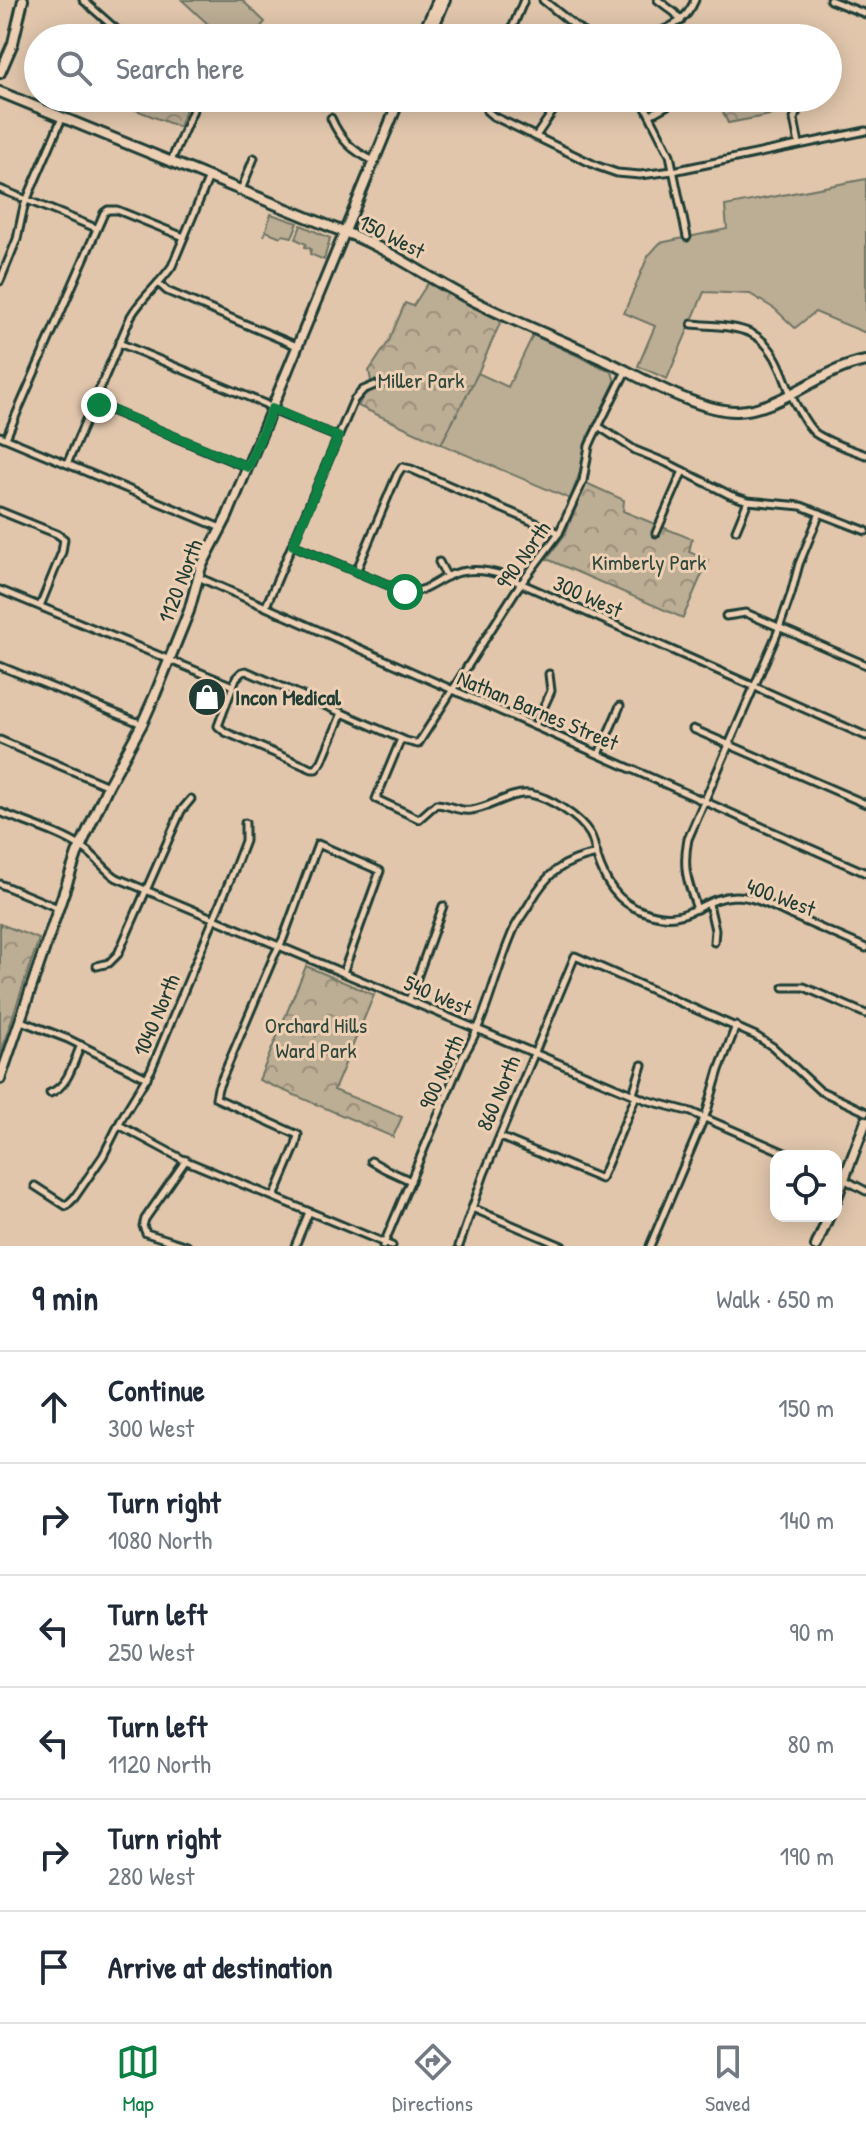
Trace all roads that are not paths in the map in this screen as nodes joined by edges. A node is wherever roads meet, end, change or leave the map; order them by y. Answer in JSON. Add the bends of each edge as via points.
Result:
{"nodes":[{"id":1,"x":23,"y":0,"type":"edge"},
{"id":2,"x":83,"y":0,"type":"edge"},
{"id":3,"x":438,"y":0,"type":"edge"},
{"id":4,"x":445,"y":0,"type":"edge"},
{"id":5,"x":524,"y":0,"type":"edge"},
{"id":6,"x":543,"y":0,"type":"edge"},
{"id":7,"x":658,"y":0,"type":"edge"},
{"id":8,"x":695,"y":0,"type":"edge"},
{"id":9,"x":830,"y":0,"type":"edge"},
{"id":10,"x":839,"y":2,"type":"edge"},
{"id":11,"x":866,"y":14,"type":"edge"},
{"id":12,"x":681,"y":21,"type":"junction"},
{"id":13,"x":110,"y":24,"type":"edge"},
{"id":14,"x":427,"y":24,"type":"edge"},
{"id":15,"x":435,"y":24,"type":"edge"},
{"id":16,"x":514,"y":24,"type":"edge"},
{"id":17,"x":573,"y":24,"type":"edge"},
{"id":18,"x":675,"y":24,"type":"edge"},
{"id":19,"x":0,"y":73,"type":"edge"},
{"id":20,"x":0,"y":92,"type":"edge"},
{"id":21,"x":24,"y":102,"type":"edge"},
{"id":22,"x":50,"y":112,"type":"edge"},
{"id":23,"x":192,"y":112,"type":"edge"},
{"id":24,"x":394,"y":112,"type":"edge"},
{"id":25,"x":490,"y":112,"type":"edge"},
{"id":26,"x":552,"y":112,"type":"edge"},
{"id":27,"x":648,"y":112,"type":"edge"},
{"id":28,"x":655,"y":112,"type":"edge"},
{"id":29,"x":797,"y":112,"type":"edge"},
{"id":30,"x":650,"y":115,"type":"junction"},
{"id":31,"x":62,"y":117,"type":"junction"},
{"id":32,"x":331,"y":118,"type":"dead end"},
{"id":33,"x":866,"y":131,"type":"edge"},
{"id":34,"x":536,"y":136,"type":"junction"},
{"id":35,"x":799,"y":144,"type":"junction"},
{"id":36,"x":254,"y":158,"type":"dead end"},
{"id":37,"x":171,"y":161,"type":"junction"},
{"id":38,"x":374,"y":161,"type":"junction"},
{"id":39,"x":673,"y":171,"type":"junction"},
{"id":40,"x":209,"y":177,"type":"junction"},
{"id":41,"x":0,"y":189,"type":"edge"},
{"id":42,"x":241,"y":190,"type":"junction"},
{"id":43,"x":27,"y":200,"type":"junction"},
{"id":44,"x":96,"y":228,"type":"junction"},
{"id":45,"x":344,"y":232,"type":"junction"},
{"id":46,"x":184,"y":237,"type":"junction"},
{"id":47,"x":687,"y":237,"type":"dead end"},
{"id":48,"x":3,"y":263,"type":"edge"},
{"id":49,"x":0,"y":281,"type":"edge"},
{"id":50,"x":158,"y":283,"type":"junction"},
{"id":51,"x":692,"y":324,"type":"dead end"},
{"id":52,"x":119,"y":343,"type":"junction"},
{"id":53,"x":298,"y":346,"type":"junction"},
{"id":54,"x":866,"y":361,"type":"edge"},
{"id":55,"x":626,"y":371,"type":"junction"},
{"id":56,"x":375,"y":385,"type":"dead end"},
{"id":57,"x":791,"y":394,"type":"junction"},
{"id":58,"x":93,"y":403,"type":"junction"},
{"id":59,"x":272,"y":409,"type":"junction"},
{"id":60,"x":598,"y":426,"type":"junction"},
{"id":61,"x":3,"y":437,"type":"edge"},
{"id":62,"x":338,"y":437,"type":"junction"},
{"id":63,"x":866,"y":455,"type":"edge"},
{"id":64,"x":67,"y":464,"type":"junction"},
{"id":65,"x":248,"y":467,"type":"junction"},
{"id":66,"x":683,"y":471,"type":"junction"},
{"id":67,"x":748,"y":501,"type":"junction"},
{"id":68,"x":0,"y":511,"type":"edge"},
{"id":69,"x":820,"y":513,"type":"junction"},
{"id":70,"x":221,"y":528,"type":"junction"},
{"id":71,"x":736,"y":530,"type":"dead end"},
{"id":72,"x":866,"y":531,"type":"edge"},
{"id":73,"x":559,"y":533,"type":"junction"},
{"id":74,"x":656,"y":533,"type":"dead end"},
{"id":75,"x":293,"y":545,"type":"junction"},
{"id":76,"x":439,"y":562,"type":"dead end"},
{"id":77,"x":356,"y":572,"type":"junction"},
{"id":78,"x":197,"y":577,"type":"junction"},
{"id":79,"x":447,"y":577,"type":"junction"},
{"id":80,"x":521,"y":583,"type":"junction"},
{"id":81,"x":0,"y":590,"type":"edge"},
{"id":82,"x":40,"y":606,"type":"junction"},
{"id":83,"x":266,"y":606,"type":"junction"},
{"id":84,"x":726,"y":616,"type":"dead end"},
{"id":85,"x":778,"y":627,"type":"junction"},
{"id":86,"x":170,"y":659,"type":"junction"},
{"id":87,"x":866,"y":665,"type":"edge"},
{"id":88,"x":0,"y":666,"type":"edge"},
{"id":89,"x":549,"y":674,"type":"dead end"},
{"id":90,"x":233,"y":686,"type":"junction"},
{"id":91,"x":753,"y":687,"type":"junction"},
{"id":92,"x":454,"y":691,"type":"junction"},
{"id":93,"x":620,"y":706,"type":"dead end"},
{"id":94,"x":342,"y":713,"type":"junction"},
{"id":95,"x":142,"y":724,"type":"junction"},
{"id":96,"x":535,"y":726,"type":"junction"},
{"id":97,"x":693,"y":729,"type":"dead end"},
{"id":98,"x":866,"y":736,"type":"edge"},
{"id":99,"x":401,"y":739,"type":"junction"},
{"id":100,"x":0,"y":740,"type":"edge"},
{"id":101,"x":728,"y":744,"type":"junction"},
{"id":102,"x":599,"y":754,"type":"junction"},
{"id":103,"x":108,"y":786,"type":"junction"},
{"id":104,"x":191,"y":799,"type":"dead end"},
{"id":105,"x":703,"y":801,"type":"junction"},
{"id":106,"x":866,"y":804,"type":"edge"},
{"id":107,"x":0,"y":812,"type":"edge"},
{"id":108,"x":245,"y":823,"type":"dead end"},
{"id":109,"x":81,"y":846,"type":"junction"},
{"id":110,"x":597,"y":854,"type":"junction"},
{"id":111,"x":866,"y":873,"type":"edge"},
{"id":112,"x":0,"y":884,"type":"edge"},
{"id":113,"x":147,"y":890,"type":"junction"},
{"id":114,"x":709,"y":904,"type":"junction"},
{"id":115,"x":443,"y":906,"type":"dead end"},
{"id":116,"x":58,"y":908,"type":"junction"},
{"id":117,"x":697,"y":909,"type":"junction"},
{"id":118,"x":215,"y":918,"type":"junction"},
{"id":119,"x":714,"y":942,"type":"dead end"},
{"id":120,"x":279,"y":946,"type":"junction"},
{"id":121,"x":866,"y":948,"type":"edge"},
{"id":122,"x":97,"y":966,"type":"dead end"},
{"id":123,"x":343,"y":973,"type":"junction"},
{"id":124,"x":784,"y":987,"type":"dead end"},
{"id":125,"x":409,"y":1000,"type":"junction"},
{"id":126,"x":866,"y":1014,"type":"edge"},
{"id":127,"x":20,"y":1020,"type":"junction"},
{"id":128,"x":736,"y":1026,"type":"junction"},
{"id":129,"x":478,"y":1029,"type":"junction"},
{"id":130,"x":81,"y":1045,"type":"junction"},
{"id":131,"x":535,"y":1053,"type":"junction"},
{"id":132,"x":642,"y":1065,"type":"dead end"},
{"id":133,"x":147,"y":1078,"type":"junction"},
{"id":134,"x":0,"y":1079,"type":"edge"},
{"id":135,"x":50,"y":1093,"type":"dead end"},
{"id":136,"x":634,"y":1095,"type":"junction"},
{"id":137,"x":866,"y":1112,"type":"edge"},
{"id":138,"x":704,"y":1118,"type":"junction"},
{"id":139,"x":866,"y":1121,"type":"edge"},
{"id":140,"x":118,"y":1124,"type":"junction"},
{"id":141,"x":500,"y":1137,"type":"junction"},
{"id":142,"x":778,"y":1150,"type":"edge"},
{"id":143,"x":186,"y":1160,"type":"junction"},
{"id":144,"x":371,"y":1161,"type":"dead end"},
{"id":145,"x":842,"y":1173,"type":"edge"},
{"id":146,"x":842,"y":1178,"type":"edge"},
{"id":147,"x":411,"y":1181,"type":"junction"},
{"id":148,"x":35,"y":1186,"type":"dead end"},
{"id":149,"x":866,"y":1191,"type":"edge"},
{"id":150,"x":274,"y":1197,"type":"junction"},
{"id":151,"x":472,"y":1208,"type":"junction"},
{"id":152,"x":309,"y":1212,"type":"junction"},
{"id":153,"x":826,"y":1222,"type":"edge"},
{"id":154,"x":384,"y":1245,"type":"edge"},
{"id":155,"x":187,"y":1246,"type":"edge"},
{"id":156,"x":295,"y":1246,"type":"edge"},
{"id":157,"x":392,"y":1246,"type":"edge"},
{"id":158,"x":459,"y":1246,"type":"edge"},
{"id":159,"x":562,"y":1246,"type":"edge"},
{"id":160,"x":650,"y":1246,"type":"edge"},
{"id":161,"x":816,"y":1246,"type":"edge"}],
"edges":[{"from":1,"to":19,"type":"street"},
{"from":2,"to":13,"type":"street"},
{"from":3,"to":14,"type":"street"},
{"from":4,"to":15,"type":"street"},
{"from":5,"to":16,"type":"street"},
{"from":6,"to":17,"type":"street"},
{"from":7,"to":12,"type":"street"},
{"from":8,"to":12,"type":"street"},
{"from":9,"to":10,"type":"street"},
{"from":10,"to":11,"type":"street"},
{"from":12,"to":18,"type":"street"},
{"from":20,"to":21,"type":"street","name":"150 West"},
{"from":22,"to":31,"type":"street","name":"150 West"},
{"from":23,"to":37,"type":"street"},
{"from":24,"to":38,"type":"street","name":"1120 North"},
{"from":25,"to":34,"type":"street"},
{"from":26,"to":34,"type":"street"},
{"from":27,"to":30,"type":"street"},
{"from":28,"to":30,"type":"street"},
{"from":29,"to":35,"type":"street"},
{"from":30,"to":39,"type":"street"},
{"from":31,"to":37,"type":"street","name":"150 West"},
{"from":31,"to":43,"type":"street"},
{"from":32,"to":38,"type":"street","via":[[348,145]]},
{"from":33,"to":35,"type":"street"},
{"from":34,"to":39,"type":"street","via":[[617,173]]},
{"from":35,"to":39,"type":"street"},
{"from":36,"to":42,"type":"street"},
{"from":37,"to":40,"type":"street","name":"150 West"},
{"from":38,"to":45,"type":"street","name":"1120 North"},
{"from":39,"to":47,"type":"street"},
{"from":40,"to":42,"type":"street","name":"150 West"},
{"from":40,"to":46,"type":"street"},
{"from":41,"to":43,"type":"street"},
{"from":42,"to":45,"type":"street","name":"150 West"},
{"from":43,"to":44,"type":"street"},
{"from":43,"to":48,"type":"street","via":[[17,239]]},
{"from":44,"to":46,"type":"street","via":[[108,210],[117,210]]},
{"from":44,"to":61,"type":"street"},
{"from":45,"to":53,"type":"street","name":"1120 North"},
{"from":45,"to":55,"type":"street","name":"150 West","via":[[469,299]]},
{"from":46,"to":50,"type":"street"},
{"from":48,"to":49,"type":"street"},
{"from":50,"to":52,"type":"street","via":[[136,308]]},
{"from":50,"to":53,"type":"street"},
{"from":51,"to":57,"type":"street","via":[[739,328],[757,337],[776,357]]},
{"from":52,"to":58,"type":"street"},
{"from":52,"to":59,"type":"street"},
{"from":53,"to":59,"type":"street","name":"1120 North"},
{"from":54,"to":57,"type":"street","via":[[835,370]]},
{"from":55,"to":57,"type":"street","name":"150 West","via":[[714,409],[750,410]]},
{"from":55,"to":60,"type":"street","name":"990 North"},
{"from":56,"to":62,"type":"street","via":[[354,400]]},
{"from":57,"to":63,"type":"street","via":[[812,430]]},
{"from":58,"to":64,"type":"street"},
{"from":58,"to":65,"type":"street"},
{"from":59,"to":62,"type":"street"},
{"from":59,"to":65,"type":"street","name":"1120 North"},
{"from":60,"to":66,"type":"street"},
{"from":60,"to":73,"type":"street","name":"990 North","via":[[583,481]]},
{"from":61,"to":64,"type":"street"},
{"from":62,"to":75,"type":"street"},
{"from":64,"to":70,"type":"street"},
{"from":65,"to":70,"type":"street","name":"1120 North"},
{"from":66,"to":67,"type":"street"},
{"from":66,"to":74,"type":"street"},
{"from":67,"to":69,"type":"street"},
{"from":67,"to":71,"type":"street"},
{"from":68,"to":82,"type":"street","via":[[64,539]]},
{"from":69,"to":72,"type":"street"},
{"from":69,"to":85,"type":"street"},
{"from":70,"to":78,"type":"street","name":"1120 North"},
{"from":73,"to":77,"type":"street","via":[[402,467]]},
{"from":73,"to":80,"type":"street","name":"990 North"},
{"from":75,"to":77,"type":"street","name":"300 West"},
{"from":75,"to":83,"type":"street"},
{"from":76,"to":79,"type":"street"},
{"from":77,"to":79,"type":"street","name":"300 West","via":[[405,592],[421,592]]},
{"from":78,"to":83,"type":"street","name":"Nathan Barnes Street"},
{"from":78,"to":86,"type":"street","name":"1120 North"},
{"from":79,"to":80,"type":"street","name":"300 West","via":[[485,571]]},
{"from":80,"to":91,"type":"street","name":"300 West"},
{"from":80,"to":92,"type":"street","name":"990 North"},
{"from":81,"to":82,"type":"street"},
{"from":82,"to":86,"type":"street"},
{"from":83,"to":92,"type":"street","name":"Nathan Barnes Street"},
{"from":84,"to":85,"type":"street","via":[[746,613]]},
{"from":85,"to":87,"type":"street"},
{"from":85,"to":91,"type":"street"},
{"from":86,"to":90,"type":"street"},
{"from":86,"to":95,"type":"street","name":"1120 North"},
{"from":88,"to":95,"type":"street"},
{"from":89,"to":96,"type":"street","via":[[551,691]]},
{"from":90,"to":94,"type":"street","via":[[242,672],[250,672]]},
{"from":90,"to":94,"type":"street","via":[[218,726],[307,768],[316,769],[322,761]]},
{"from":91,"to":98,"type":"street","name":"300 West"},
{"from":91,"to":101,"type":"street"},
{"from":92,"to":96,"type":"street","name":"Nathan Barnes Street"},
{"from":92,"to":99,"type":"street","name":"990 North","via":[[418,744]]},
{"from":93,"to":102,"type":"street"},
{"from":94,"to":99,"type":"street"},
{"from":95,"to":103,"type":"street","name":"1120 North"},
{"from":96,"to":102,"type":"street","name":"Nathan Barnes Street"},
{"from":97,"to":101,"type":"street"},
{"from":99,"to":110,"type":"street","name":"400 West","via":[[376,799],[419,819],[436,804],[470,810],[516,795],[535,795],[581,823]]},
{"from":100,"to":103,"type":"street"},
{"from":101,"to":105,"type":"street"},
{"from":101,"to":106,"type":"street"},
{"from":102,"to":105,"type":"street","name":"Nathan Barnes Street"},
{"from":103,"to":109,"type":"street","name":"1120 North"},
{"from":104,"to":113,"type":"street"},
{"from":105,"to":111,"type":"street","name":"Nathan Barnes Street"},
{"from":105,"to":117,"type":"street","via":[[684,859]]},
{"from":107,"to":109,"type":"street"},
{"from":108,"to":118,"type":"street","name":"1040 North","via":[[245,841]]},
{"from":109,"to":113,"type":"street","name":"540 West","via":[[110,874]]},
{"from":109,"to":116,"type":"street","name":"1120 North"},
{"from":110,"to":117,"type":"street","name":"400 West","via":[[609,885],[631,906],[667,916]]},
{"from":110,"to":129,"type":"street","name":"900 North","via":[[558,868],[537,889],[512,933]]},
{"from":112,"to":116,"type":"street"},
{"from":113,"to":118,"type":"street","name":"540 West"},
{"from":113,"to":122,"type":"street","via":[[115,960]]},
{"from":114,"to":117,"type":"street","name":"400 West"},
{"from":114,"to":119,"type":"street"},
{"from":114,"to":121,"type":"street","name":"400 West","via":[[732,896],[751,899]]},
{"from":115,"to":125,"type":"street"},
{"from":116,"to":127,"type":"street","name":"1120 North"},
{"from":118,"to":120,"type":"street","name":"540 West"},
{"from":118,"to":133,"type":"street","name":"1040 North"},
{"from":120,"to":123,"type":"street","name":"540 West"},
{"from":120,"to":123,"type":"street","via":[[318,844],[380,871]]},
{"from":120,"to":150,"type":"street","via":[[216,1098],[298,1135]]},
{"from":123,"to":125,"type":"street","name":"540 West"},
{"from":124,"to":126,"type":"street","via":[[804,987]]},
{"from":125,"to":129,"type":"street","name":"540 West"},
{"from":127,"to":130,"type":"street"},
{"from":127,"to":134,"type":"street","name":"1120 North"},
{"from":128,"to":131,"type":"street","name":"860 North","via":[[575,956]]},
{"from":128,"to":137,"type":"street","via":[[773,1047],[819,1090]]},
{"from":128,"to":138,"type":"street"},
{"from":129,"to":131,"type":"street","name":"540 West"},
{"from":129,"to":147,"type":"street","name":"900 North"},
{"from":130,"to":133,"type":"street"},
{"from":130,"to":135,"type":"street","via":[[65,1083]]},
{"from":131,"to":136,"type":"street","name":"540 West"},
{"from":131,"to":141,"type":"street","name":"860 North"},
{"from":132,"to":136,"type":"street"},
{"from":133,"to":140,"type":"street","name":"1040 North"},
{"from":136,"to":138,"type":"street","name":"540 West"},
{"from":136,"to":141,"type":"street","via":[[601,1179]]},
{"from":138,"to":142,"type":"street","name":"540 West"},
{"from":138,"to":160,"type":"street"},
{"from":139,"to":145,"type":"street"},
{"from":140,"to":143,"type":"street"},
{"from":140,"to":148,"type":"street","name":"1040 North","via":[[103,1156],[66,1206]]},
{"from":141,"to":151,"type":"street","name":"860 North"},
{"from":143,"to":150,"type":"street"},
{"from":143,"to":155,"type":"street","via":[[145,1219],[143,1230]]},
{"from":144,"to":147,"type":"street"},
{"from":146,"to":149,"type":"street"},
{"from":147,"to":154,"type":"street","name":"900 North"},
{"from":150,"to":152,"type":"street"},
{"from":151,"to":158,"type":"street","name":"860 North"},
{"from":151,"to":159,"type":"street"},
{"from":152,"to":154,"type":"street"},
{"from":152,"to":156,"type":"street"},
{"from":153,"to":161,"type":"street"},
{"from":154,"to":157,"type":"street"}]}
